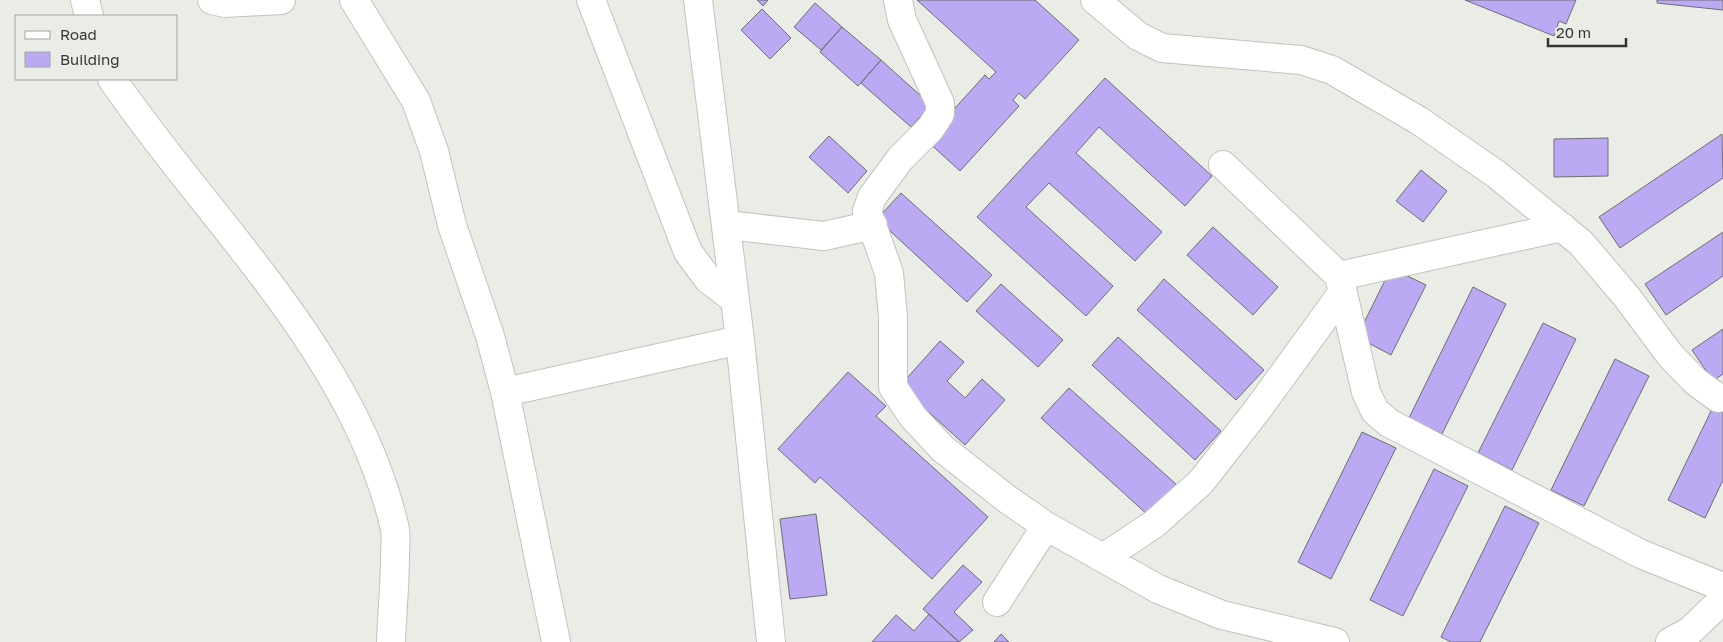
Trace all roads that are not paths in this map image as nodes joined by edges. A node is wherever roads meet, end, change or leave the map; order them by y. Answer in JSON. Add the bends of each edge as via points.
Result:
{"nodes":[{"id":1,"x":85,"y":0,"type":"edge"},
{"id":2,"x":212,"y":0,"type":"edge"},
{"id":3,"x":281,"y":0,"type":"edge"},
{"id":4,"x":354,"y":0,"type":"edge"},
{"id":5,"x":591,"y":0,"type":"edge"},
{"id":6,"x":698,"y":0,"type":"edge"},
{"id":7,"x":898,"y":0,"type":"edge"},
{"id":8,"x":1095,"y":0,"type":"edge"},
{"id":9,"x":88,"y":15,"type":"edge"},
{"id":10,"x":113,"y":80,"type":"edge"},
{"id":11,"x":1223,"y":165,"type":"dead end"},
{"id":12,"x":727,"y":224,"type":"junction"},
{"id":13,"x":873,"y":225,"type":"junction"},
{"id":14,"x":1562,"y":226,"type":"junction"},
{"id":15,"x":1341,"y":284,"type":"junction"},
{"id":16,"x":733,"y":298,"type":"junction"},
{"id":17,"x":740,"y":340,"type":"junction"},
{"id":18,"x":505,"y":392,"type":"junction"},
{"id":19,"x":1718,"y":398,"type":"dead end"},
{"id":20,"x":1046,"y":526,"type":"junction"},
{"id":21,"x":1103,"y":558,"type":"junction"},
{"id":22,"x":1723,"y":587,"type":"edge"},
{"id":23,"x":1723,"y":599,"type":"edge"},
{"id":24,"x":997,"y":602,"type":"dead end"},
{"id":25,"x":391,"y":642,"type":"edge"},
{"id":26,"x":556,"y":642,"type":"edge"},
{"id":27,"x":771,"y":642,"type":"edge"},
{"id":28,"x":1335,"y":642,"type":"edge"},
{"id":29,"x":1670,"y":642,"type":"edge"}],
"edges":[{"from":1,"to":9,"type":"street"},
{"from":2,"to":3,"type":"street","via":[[225,3]]},
{"from":4,"to":18,"type":"street","via":[[416,101]]},
{"from":5,"to":16,"type":"street","via":[[688,252],[708,279]]},
{"from":6,"to":12,"type":"street"},
{"from":7,"to":13,"type":"street","via":[[902,20],[940,103],[940,114],[872,197],[867,211]]},
{"from":8,"to":14,"type":"street","via":[[1138,36],[1162,48],[1301,60],[1332,70],[1434,131]]},
{"from":10,"to":25,"type":"street","via":[[318,351],[371,453],[395,527],[395,601]]},
{"from":11,"to":15,"type":"street"},
{"from":12,"to":13,"type":"street","via":[[824,236]]},
{"from":12,"to":16,"type":"street"},
{"from":13,"to":20,"type":"street","via":[[889,273],[893,387],[913,417],[943,449]]},
{"from":14,"to":15,"type":"street"},
{"from":14,"to":19,"type":"street","via":[[1599,262],[1670,355],[1696,382]]},
{"from":15,"to":21,"type":"street","via":[[1258,409],[1201,482],[1154,524]]},
{"from":15,"to":22,"type":"street","via":[[1366,392],[1375,411],[1389,423],[1640,554]]},
{"from":16,"to":17,"type":"street"},
{"from":17,"to":18,"type":"street"},
{"from":17,"to":27,"type":"street"},
{"from":18,"to":26,"type":"street"},
{"from":20,"to":21,"type":"street"},
{"from":20,"to":24,"type":"street"},
{"from":21,"to":28,"type":"street","via":[[1158,589],[1222,615]]},
{"from":23,"to":29,"type":"street","via":[[1690,630]]}]}
